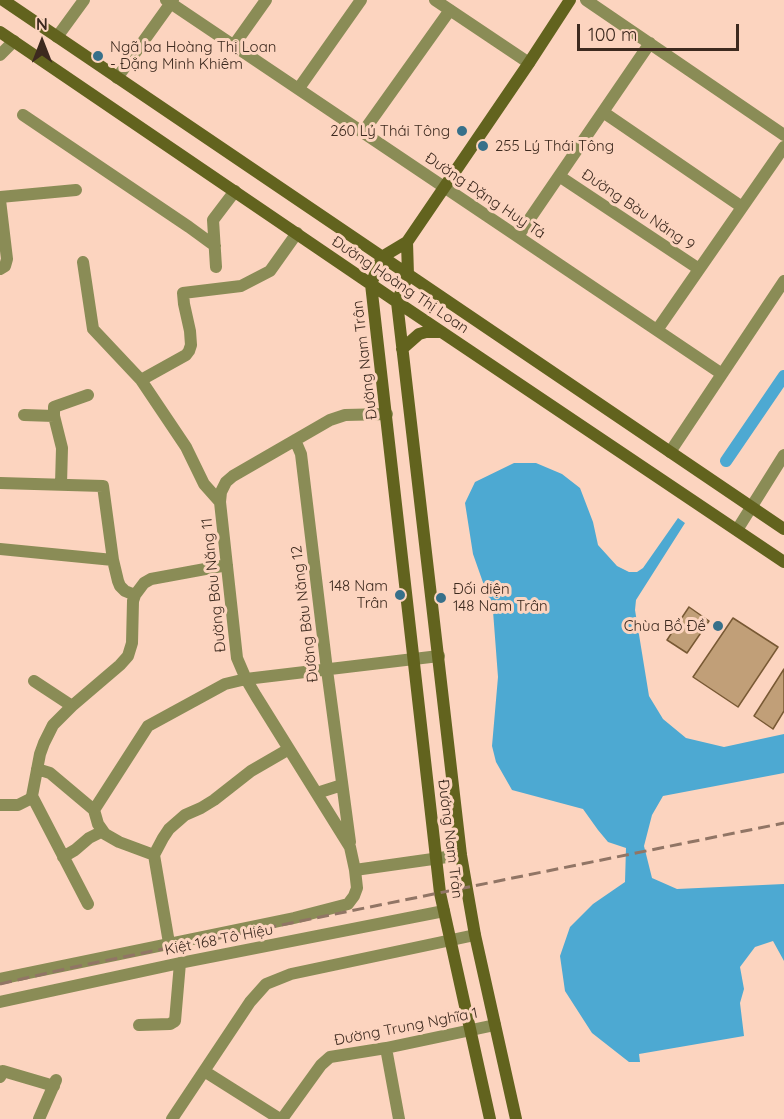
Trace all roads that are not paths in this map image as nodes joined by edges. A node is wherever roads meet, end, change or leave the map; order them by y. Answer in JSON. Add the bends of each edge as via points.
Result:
{"nodes":[{"id":1,"x":3,"y":0,"type":"edge"},
{"id":2,"x":84,"y":0,"type":"edge"},
{"id":3,"x":266,"y":0,"type":"edge"},
{"id":4,"x":361,"y":0,"type":"edge"},
{"id":5,"x":435,"y":0,"type":"edge"},
{"id":6,"x":570,"y":0,"type":"edge"},
{"id":7,"x":586,"y":0,"type":"edge"},
{"id":8,"x":170,"y":1,"type":"edge"},
{"id":9,"x":450,"y":10,"type":"junction"},
{"id":10,"x":0,"y":32,"type":"edge"},
{"id":11,"x":57,"y":37,"type":"junction"},
{"id":12,"x":14,"y":41,"type":"junction"},
{"id":13,"x":650,"y":43,"type":"junction"},
{"id":14,"x":234,"y":45,"type":"junction"},
{"id":15,"x":0,"y":55,"type":"edge"},
{"id":16,"x":530,"y":63,"type":"junction"},
{"id":17,"x":117,"y":78,"type":"junction"},
{"id":18,"x":299,"y":88,"type":"junction"},
{"id":19,"x":603,"y":112,"type":"junction"},
{"id":20,"x":23,"y":115,"type":"dead end"},
{"id":21,"x":363,"y":132,"type":"junction"},
{"id":22,"x":784,"y":135,"type":"edge"},
{"id":23,"x":784,"y":147,"type":"edge"},
{"id":24,"x":559,"y":176,"type":"junction"},
{"id":25,"x":444,"y":187,"type":"junction"},
{"id":26,"x":76,"y":190,"type":"dead end"},
{"id":27,"x":235,"y":191,"type":"junction"},
{"id":28,"x":0,"y":199,"type":"edge"},
{"id":29,"x":742,"y":207,"type":"junction"},
{"id":30,"x":297,"y":233,"type":"junction"},
{"id":31,"x":518,"y":236,"type":"junction"},
{"id":32,"x":407,"y":242,"type":"junction"},
{"id":33,"x":215,"y":246,"type":"junction"},
{"id":34,"x":382,"y":257,"type":"junction"},
{"id":35,"x":83,"y":262,"type":"dead end"},
{"id":36,"x":216,"y":267,"type":"dead end"},
{"id":37,"x":0,"y":269,"type":"edge"},
{"id":38,"x":699,"y":269,"type":"junction"},
{"id":39,"x":408,"y":275,"type":"junction"},
{"id":40,"x":784,"y":281,"type":"edge"},
{"id":41,"x":371,"y":284,"type":"junction"},
{"id":42,"x":397,"y":302,"type":"junction"},
{"id":43,"x":657,"y":330,"type":"junction"},
{"id":44,"x":442,"y":332,"type":"junction"},
{"id":45,"x":402,"y":350,"type":"junction"},
{"id":46,"x":722,"y":374,"type":"junction"},
{"id":47,"x":141,"y":380,"type":"junction"},
{"id":48,"x":88,"y":395,"type":"dead end"},
{"id":49,"x":387,"y":414,"type":"junction"},
{"id":50,"x":24,"y":416,"type":"dead end"},
{"id":51,"x":54,"y":416,"type":"junction"},
{"id":52,"x":295,"y":440,"type":"junction"},
{"id":53,"x":670,"y":452,"type":"junction"},
{"id":54,"x":782,"y":462,"type":"edge"},
{"id":55,"x":0,"y":483,"type":"edge"},
{"id":56,"x":61,"y":484,"type":"junction"},
{"id":57,"x":220,"y":502,"type":"junction"},
{"id":58,"x":751,"y":507,"type":"junction"},
{"id":59,"x":784,"y":529,"type":"edge"},
{"id":60,"x":737,"y":530,"type":"junction"},
{"id":61,"x":0,"y":549,"type":"edge"},
{"id":62,"x":113,"y":560,"type":"junction"},
{"id":63,"x":784,"y":562,"type":"edge"},
{"id":64,"x":227,"y":565,"type":"junction"},
{"id":65,"x":135,"y":595,"type":"junction"},
{"id":66,"x":439,"y":656,"type":"junction"},
{"id":67,"x":414,"y":658,"type":"junction"},
{"id":68,"x":327,"y":670,"type":"junction"},
{"id":69,"x":246,"y":679,"type":"junction"},
{"id":70,"x":34,"y":681,"type":"dead end"},
{"id":71,"x":72,"y":706,"type":"junction"},
{"id":72,"x":289,"y":748,"type":"junction"},
{"id":73,"x":37,"y":769,"type":"junction"},
{"id":74,"x":342,"y":785,"type":"junction"},
{"id":75,"x":317,"y":794,"type":"junction"},
{"id":76,"x":32,"y":796,"type":"junction"},
{"id":77,"x":0,"y":805,"type":"edge"},
{"id":78,"x":94,"y":810,"type":"junction"},
{"id":79,"x":103,"y":831,"type":"junction"},
{"id":80,"x":350,"y":847,"type":"junction"},
{"id":81,"x":154,"y":855,"type":"junction"},
{"id":82,"x":461,"y":855,"type":"junction"},
{"id":83,"x":63,"y":857,"type":"junction"},
{"id":84,"x":436,"y":859,"type":"junction"},
{"id":85,"x":355,"y":870,"type":"junction"},
{"id":86,"x":88,"y":904,"type":"dead end"},
{"id":87,"x":444,"y":911,"type":"junction"},
{"id":88,"x":475,"y":935,"type":"junction"},
{"id":89,"x":451,"y":940,"type":"junction"},
{"id":90,"x":169,"y":943,"type":"junction"},
{"id":91,"x":180,"y":963,"type":"junction"},
{"id":92,"x":0,"y":979,"type":"edge"},
{"id":93,"x":0,"y":1002,"type":"edge"},
{"id":94,"x":139,"y":1025,"type":"dead end"},
{"id":95,"x":495,"y":1025,"type":"junction"},
{"id":96,"x":472,"y":1030,"type":"junction"},
{"id":97,"x":386,"y":1047,"type":"junction"},
{"id":98,"x":204,"y":1071,"type":"junction"},
{"id":99,"x":0,"y":1077,"type":"edge"},
{"id":100,"x":39,"y":1119,"type":"edge"},
{"id":101,"x":172,"y":1119,"type":"edge"},
{"id":102,"x":281,"y":1119,"type":"edge"},
{"id":103,"x":399,"y":1119,"type":"edge"},
{"id":104,"x":490,"y":1119,"type":"edge"},
{"id":105,"x":516,"y":1119,"type":"edge"}],
"edges":[{"from":1,"to":11,"type":"street","name":"Đường Hoàng Thị Loan"},
{"from":2,"to":11,"type":"street"},
{"from":3,"to":14,"type":"street"},
{"from":4,"to":18,"type":"street"},
{"from":5,"to":9,"type":"street"},
{"from":6,"to":16,"type":"street"},
{"from":7,"to":13,"type":"street"},
{"from":8,"to":14,"type":"street","name":"Đường Đặng Huy Tá"},
{"from":8,"to":17,"type":"street"},
{"from":9,"to":16,"type":"street"},
{"from":9,"to":21,"type":"street"},
{"from":10,"to":12,"type":"street","name":"Đường Hoàng Thị Loan"},
{"from":11,"to":17,"type":"street","name":"Đường Hoàng Thị Loan"},
{"from":12,"to":15,"type":"street"},
{"from":12,"to":27,"type":"street","name":"Đường Hoàng Thị Loan"},
{"from":13,"to":19,"type":"street"},
{"from":13,"to":22,"type":"street"},
{"from":14,"to":18,"type":"street","name":"Đường Đặng Huy Tá"},
{"from":16,"to":25,"type":"street"},
{"from":17,"to":34,"type":"street","name":"Đường Hoàng Thị Loan"},
{"from":18,"to":21,"type":"street","name":"Đường Đặng Huy Tá"},
{"from":19,"to":24,"type":"street"},
{"from":19,"to":29,"type":"street"},
{"from":20,"to":33,"type":"street"},
{"from":21,"to":25,"type":"street","name":"Đường Đặng Huy Tá"},
{"from":23,"to":29,"type":"street"},
{"from":24,"to":31,"type":"street"},
{"from":24,"to":38,"type":"street","name":"Đường Bàu Năng 9"},
{"from":25,"to":31,"type":"street","name":"Đường Đặng Huy Tá"},
{"from":25,"to":32,"type":"street"},
{"from":26,"to":28,"type":"street"},
{"from":27,"to":30,"type":"street","name":"Đường Hoàng Thị Loan"},
{"from":27,"to":33,"type":"street","via":[[213,220]]},
{"from":28,"to":37,"type":"street","via":[[7,259]]},
{"from":29,"to":38,"type":"street"},
{"from":30,"to":41,"type":"street","name":"Đường Hoàng Thị Loan"},
{"from":30,"to":47,"type":"street","via":[[270,271],[241,286],[183,293],[190,331],[189,351]]},
{"from":31,"to":43,"type":"street","name":"Đường Đặng Huy Tá"},
{"from":32,"to":34,"type":"street"},
{"from":32,"to":39,"type":"street","name":"Đường Nam Trân"},
{"from":33,"to":36,"type":"street"},
{"from":34,"to":39,"type":"street","name":"Đường Hoàng Thị Loan"},
{"from":34,"to":41,"type":"street","name":"Đường Nam Trân"},
{"from":35,"to":47,"type":"street","via":[[93,329]]},
{"from":38,"to":43,"type":"street"},
{"from":39,"to":42,"type":"street","name":"Đường Nam Trân"},
{"from":39,"to":53,"type":"street","name":"Đường Hoàng Thị Loan"},
{"from":40,"to":46,"type":"street"},
{"from":41,"to":42,"type":"street","name":"Đường Hoàng Thị Loan"},
{"from":41,"to":49,"type":"street","name":"Đường Nam Trân"},
{"from":42,"to":44,"type":"street","name":"Đường Hoàng Thị Loan"},
{"from":42,"to":45,"type":"street","name":"Đường Nam Trân"},
{"from":43,"to":46,"type":"street","name":"Đường Đặng Huy Tá"},
{"from":44,"to":45,"type":"street","via":[[419,334]]},
{"from":44,"to":60,"type":"street","name":"Đường Hoàng Thị Loan"},
{"from":45,"to":66,"type":"street","name":"Đường Nam Trân"},
{"from":46,"to":53,"type":"street"},
{"from":47,"to":57,"type":"street","via":[[186,447],[204,484]]},
{"from":48,"to":51,"type":"street","via":[[54,407]]},
{"from":49,"to":52,"type":"street","name":"Đường Bàu Năng 11","via":[[330,420]]},
{"from":49,"to":67,"type":"street","name":"Đường Nam Trân"},
{"from":50,"to":51,"type":"street"},
{"from":51,"to":56,"type":"street","via":[[62,448]]},
{"from":52,"to":57,"type":"street","name":"Đường Bàu Năng 11","via":[[233,476],[221,492]]},
{"from":52,"to":68,"type":"street","name":"Đường Bàu Năng 12","via":[[302,454]]},
{"from":53,"to":58,"type":"street","name":"Đường Hoàng Thị Loan"},
{"from":54,"to":58,"type":"street"},
{"from":55,"to":56,"type":"street"},
{"from":56,"to":62,"type":"street","via":[[103,486]]},
{"from":57,"to":64,"type":"street","name":"Đường Bàu Năng 11"},
{"from":58,"to":59,"type":"street","name":"Đường Hoàng Thị Loan"},
{"from":58,"to":60,"type":"street"},
{"from":60,"to":63,"type":"street","name":"Đường Hoàng Thị Loan"},
{"from":61,"to":62,"type":"street"},
{"from":62,"to":65,"type":"street","via":[[120,586]]},
{"from":64,"to":65,"type":"street","via":[[151,579]]},
{"from":64,"to":69,"type":"street","name":"Đường Bàu Năng 11","via":[[237,658]]},
{"from":65,"to":71,"type":"street","via":[[130,653]]},
{"from":66,"to":67,"type":"street"},
{"from":66,"to":82,"type":"street","name":"Đường Nam Trân"},
{"from":67,"to":68,"type":"street"},
{"from":67,"to":84,"type":"street","name":"Đường Nam Trân"},
{"from":68,"to":69,"type":"street"},
{"from":68,"to":74,"type":"street","name":"Đường Bàu Năng 12"},
{"from":69,"to":72,"type":"street","name":"Đường Bàu Năng 11"},
{"from":69,"to":78,"type":"street","via":[[225,684],[148,726]]},
{"from":70,"to":71,"type":"street"},
{"from":71,"to":73,"type":"street","via":[[48,734]]},
{"from":72,"to":75,"type":"street","name":"Đường Bàu Năng 11"},
{"from":72,"to":81,"type":"street","via":[[177,821]]},
{"from":73,"to":76,"type":"street"},
{"from":73,"to":78,"type":"street","via":[[50,773]]},
{"from":74,"to":75,"type":"street"},
{"from":74,"to":80,"type":"street","name":"Đường Bàu Năng 12"},
{"from":75,"to":80,"type":"street","name":"Đường Bàu Năng 11"},
{"from":76,"to":77,"type":"street","via":[[23,804]]},
{"from":76,"to":83,"type":"street"},
{"from":78,"to":79,"type":"street"},
{"from":79,"to":81,"type":"street","via":[[118,842]]},
{"from":79,"to":83,"type":"street"},
{"from":80,"to":85,"type":"street","name":"Đường Bàu Năng 11"},
{"from":81,"to":90,"type":"street"},
{"from":82,"to":84,"type":"street"},
{"from":82,"to":88,"type":"street","name":"Đường Nam Trân"},
{"from":83,"to":86,"type":"street"},
{"from":84,"to":85,"type":"street"},
{"from":84,"to":87,"type":"street","name":"Đường Nam Trân"},
{"from":85,"to":90,"type":"street","name":"Đường Bàu Năng 11","via":[[357,888],[348,904]]},
{"from":87,"to":89,"type":"street","name":"Đường Nam Trân"},
{"from":87,"to":91,"type":"street","name":"Kiệt 168 Tô Hiệu"},
{"from":88,"to":89,"type":"street"},
{"from":88,"to":95,"type":"street","name":"Đường Nam Trân"},
{"from":89,"to":96,"type":"street","name":"Đường Nam Trân"},
{"from":89,"to":98,"type":"street","via":[[291,974],[266,984]]},
{"from":90,"to":92,"type":"street","name":"Đường Bàu Năng 11"},
{"from":91,"to":93,"type":"street","name":"Kiệt 168 Tô Hiệu"},
{"from":91,"to":94,"type":"street","via":[[175,1021]]},
{"from":95,"to":96,"type":"street","name":"Đường Trung Nghĩa 1"},
{"from":95,"to":105,"type":"street","name":"Đường Nam Trân"},
{"from":96,"to":97,"type":"street","name":"Đường Trung Nghĩa 1"},
{"from":96,"to":104,"type":"street","name":"Đường Nam Trân"},
{"from":97,"to":102,"type":"street","name":"Đường Trung Nghĩa 1","via":[[330,1057]]},
{"from":97,"to":103,"type":"street"},
{"from":98,"to":101,"type":"street"},
{"from":98,"to":102,"type":"street"},
{"from":99,"to":100,"type":"street","via":[[3,1071],[56,1083]]}]}
